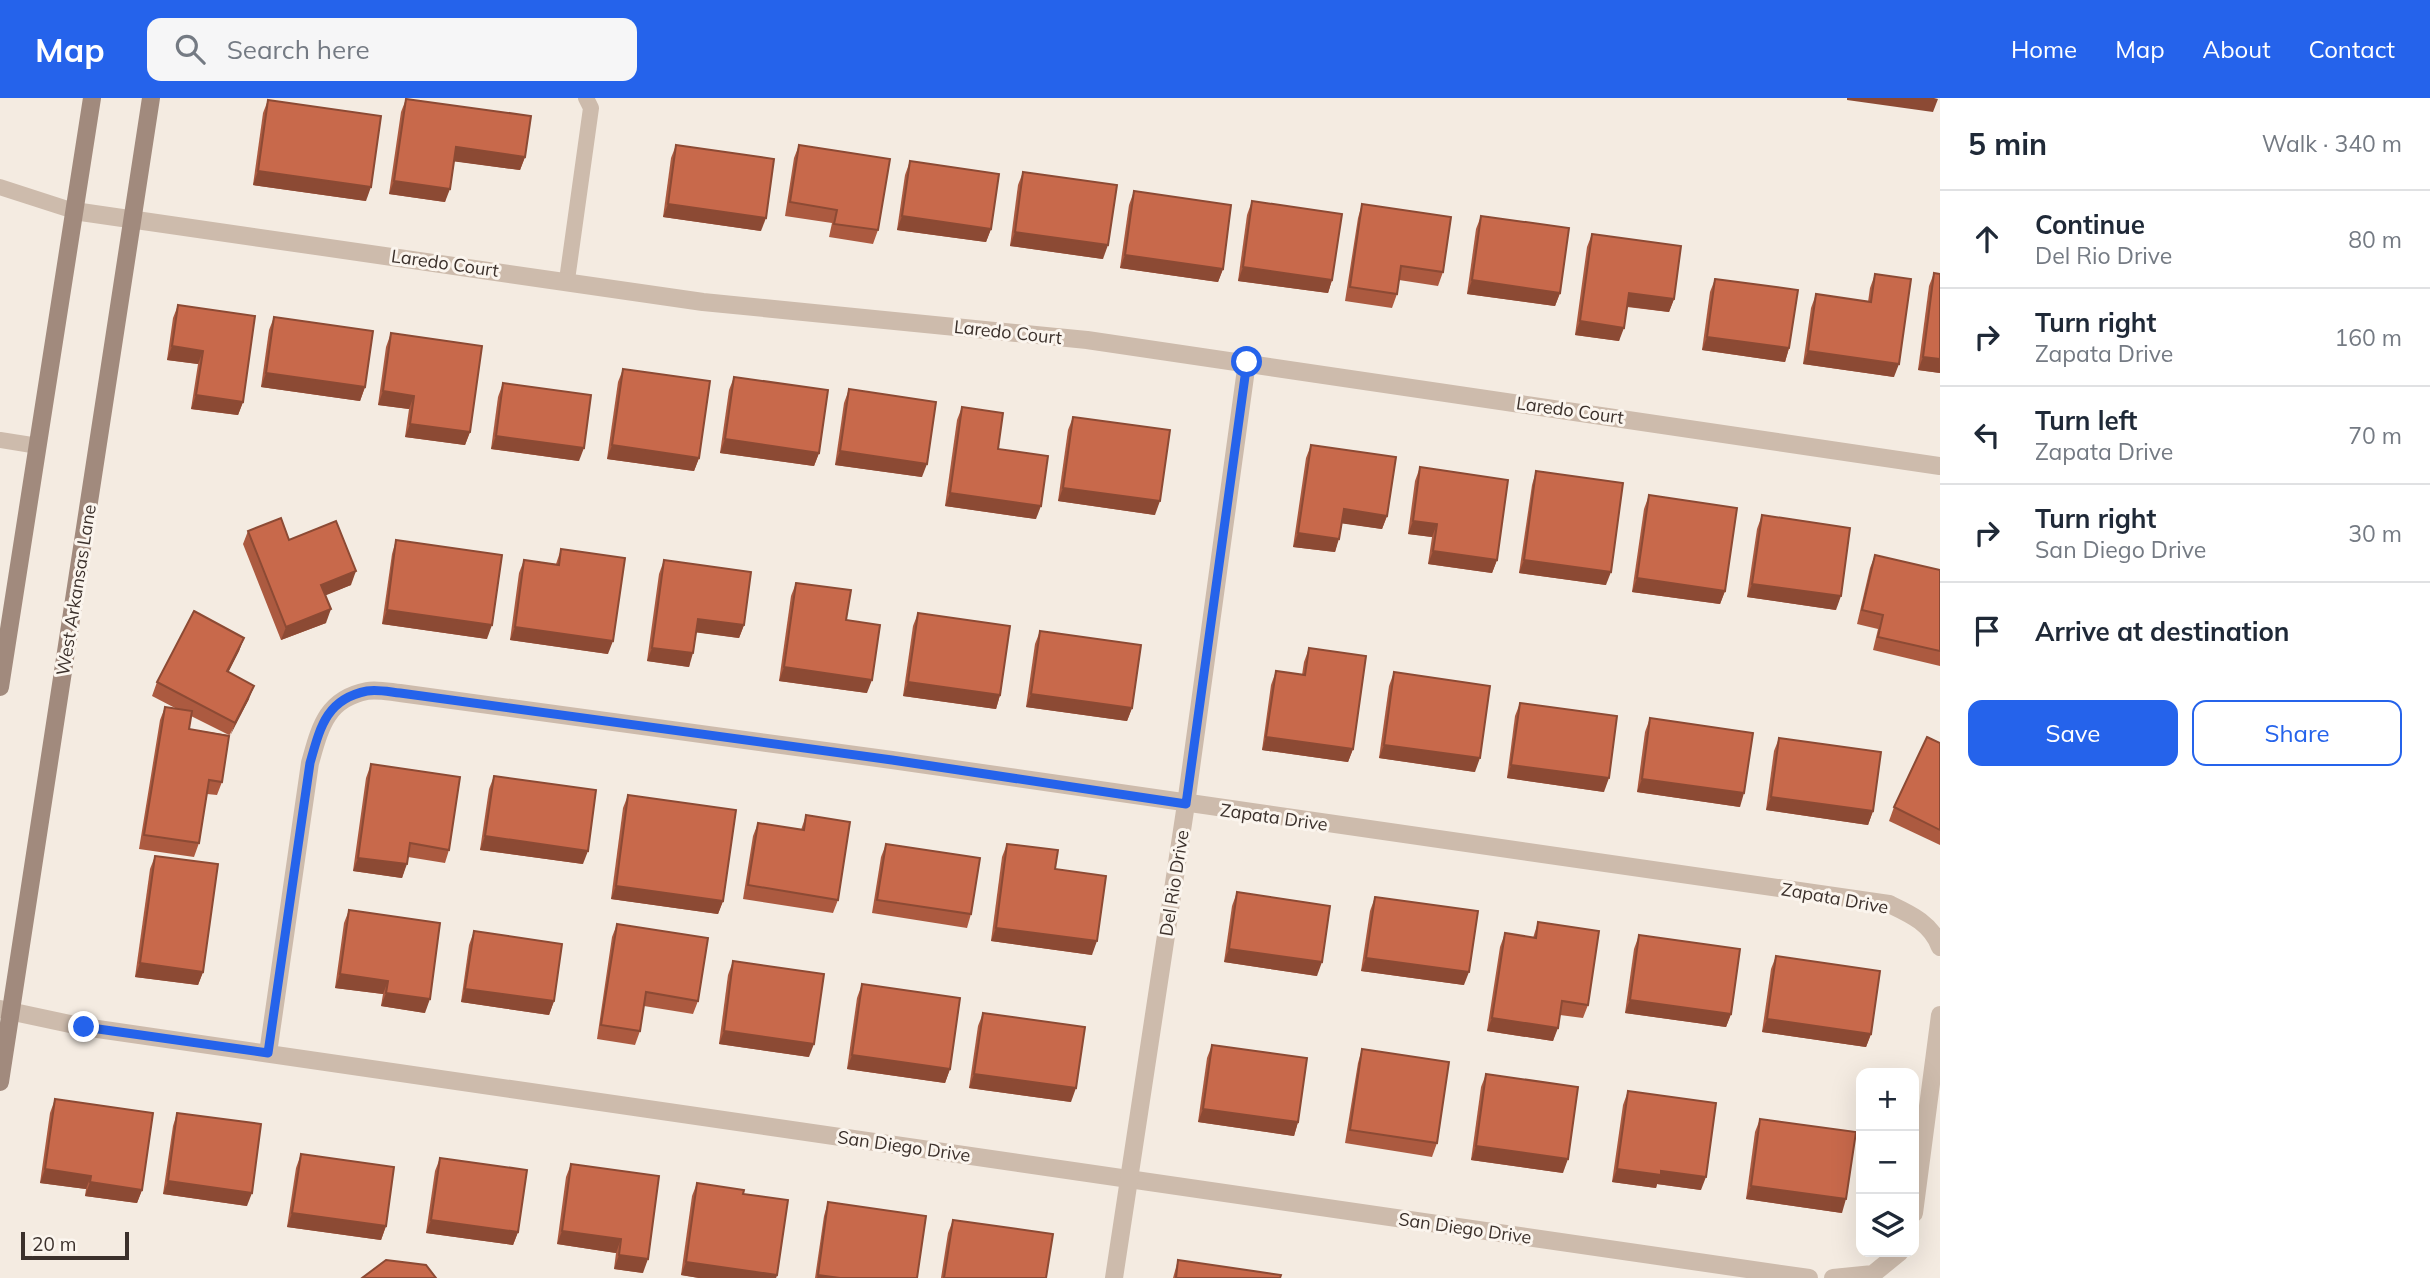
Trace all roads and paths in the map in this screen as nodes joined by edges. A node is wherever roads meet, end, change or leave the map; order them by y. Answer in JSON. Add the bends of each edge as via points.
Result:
{"nodes":[{"id":1,"x":92,"y":98,"type":"edge"},
{"id":2,"x":151,"y":98,"type":"edge"},
{"id":3,"x":586,"y":98,"type":"edge"},
{"id":4,"x":0,"y":187,"type":"edge"},
{"id":5,"x":75,"y":211,"type":"junction"},
{"id":6,"x":133,"y":219,"type":"junction"},
{"id":7,"x":567,"y":280,"type":"junction"},
{"id":8,"x":1247,"y":362,"type":"junction"},
{"id":9,"x":0,"y":440,"type":"edge"},
{"id":10,"x":38,"y":446,"type":"junction"},
{"id":11,"x":1940,"y":466,"type":"edge"},
{"id":12,"x":0,"y":687,"type":"edge"},
{"id":13,"x":1186,"y":804,"type":"junction"},
{"id":14,"x":1938,"y":942,"type":"edge"},
{"id":15,"x":5,"y":1010,"type":"edge"},
{"id":16,"x":1940,"y":1015,"type":"edge"},
{"id":17,"x":268,"y":1053,"type":"junction"},
{"id":18,"x":0,"y":1082,"type":"edge"},
{"id":19,"x":1129,"y":1179,"type":"junction"},
{"id":20,"x":1916,"y":1194,"type":"edge"},
{"id":21,"x":1894,"y":1257,"type":"edge"},
{"id":22,"x":1114,"y":1278,"type":"edge"},
{"id":23,"x":1809,"y":1278,"type":"edge"},
{"id":24,"x":1833,"y":1278,"type":"edge"}],
"edges":[{"from":1,"to":5,"type":"main road"},
{"from":2,"to":6,"type":"main road","name":"West Arkansas Lane"},
{"from":3,"to":7,"type":"lane","via":[[591,108]]},
{"from":4,"to":5,"type":"lane"},
{"from":5,"to":6,"type":"street","name":"Laredo Court"},
{"from":5,"to":10,"type":"main road"},
{"from":6,"to":7,"type":"street","name":"Laredo Court"},
{"from":6,"to":15,"type":"main road","name":"West Arkansas Lane"},
{"from":7,"to":8,"type":"street","name":"Laredo Court","via":[[703,302],[1087,340]]},
{"from":8,"to":11,"type":"street","name":"Laredo Court"},
{"from":8,"to":13,"type":"street","name":"Del Rio Drive"},
{"from":9,"to":10,"type":"lane"},
{"from":10,"to":12,"type":"main road"},
{"from":13,"to":14,"type":"street","name":"Zapata Drive","via":[[1889,904],[1917,918]]},
{"from":13,"to":17,"type":"street","name":"Zapata Drive","via":[[368,691],[336,704],[320,730],[310,763]]},
{"from":13,"to":19,"type":"street","name":"Del Rio Drive"},
{"from":15,"to":17,"type":"street","name":"San Diego Drive","via":[[84,1027]]},
{"from":15,"to":18,"type":"main road","name":"West Arkansas Lane"},
{"from":16,"to":20,"type":"street"},
{"from":17,"to":19,"type":"street","name":"San Diego Drive"},
{"from":19,"to":22,"type":"street","name":"Del Rio Drive"},
{"from":19,"to":23,"type":"street","name":"San Diego Drive"},
{"from":21,"to":24,"type":"street","via":[[1873,1274]]}]}
